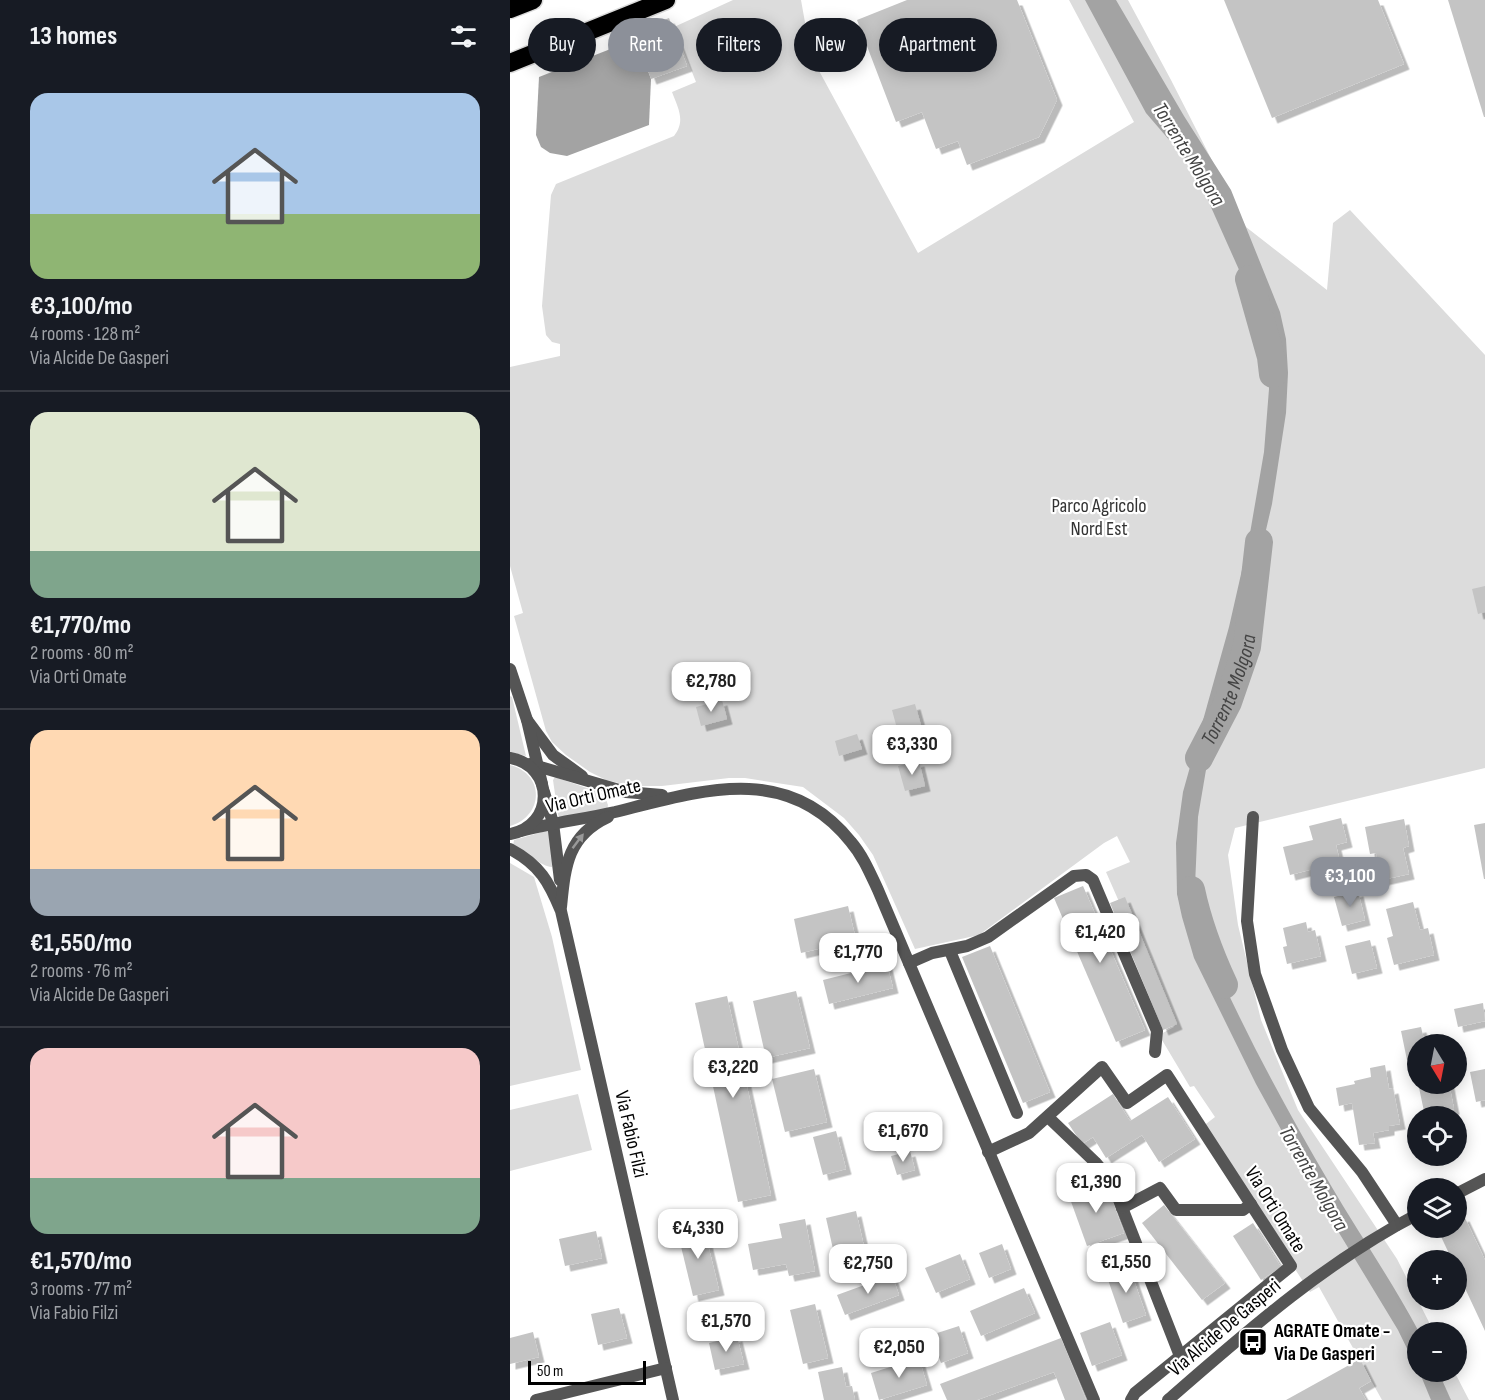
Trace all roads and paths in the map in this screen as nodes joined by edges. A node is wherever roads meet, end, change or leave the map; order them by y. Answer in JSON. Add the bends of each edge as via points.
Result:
{"nodes":[{"id":1,"x":534,"y":0,"type":"edge"},
{"id":2,"x":666,"y":0,"type":"edge"},
{"id":3,"x":510,"y":9,"type":"edge"},
{"id":4,"x":510,"y":63,"type":"edge"},
{"id":5,"x":510,"y":669,"type":"edge"},
{"id":6,"x":527,"y":720,"type":"junction"},
{"id":7,"x":515,"y":759,"type":"edge"},
{"id":8,"x":538,"y":766,"type":"junction"},
{"id":9,"x":598,"y":785,"type":"junction"},
{"id":10,"x":543,"y":788,"type":"junction"},
{"id":11,"x":675,"y":795,"type":"junction"},
{"id":12,"x":633,"y":807,"type":"junction"},
{"id":13,"x":1253,"y":817,"type":"dead end"},
{"id":14,"x":553,"y":823,"type":"junction"},
{"id":15,"x":513,"y":833,"type":"edge"},
{"id":16,"x":510,"y":849,"type":"edge"},
{"id":17,"x":562,"y":896,"type":"junction"},
{"id":18,"x":561,"y":911,"type":"junction"},
{"id":19,"x":950,"y":951,"type":"junction"},
{"id":20,"x":909,"y":963,"type":"junction"},
{"id":21,"x":1155,"y":1052,"type":"dead end"},
{"id":22,"x":1017,"y":1113,"type":"dead end"},
{"id":23,"x":1048,"y":1117,"type":"junction"},
{"id":24,"x":988,"y":1152,"type":"junction"},
{"id":25,"x":1485,"y":1179,"type":"edge"},
{"id":26,"x":1467,"y":1188,"type":"edge"},
{"id":27,"x":1251,"y":1204,"type":"junction"},
{"id":28,"x":1122,"y":1208,"type":"junction"},
{"id":29,"x":1407,"y":1220,"type":"edge"},
{"id":30,"x":1396,"y":1225,"type":"junction"},
{"id":31,"x":1180,"y":1356,"type":"junction"},
{"id":32,"x":666,"y":1368,"type":"junction"},
{"id":33,"x":536,"y":1400,"type":"edge"},
{"id":34,"x":674,"y":1400,"type":"edge"},
{"id":35,"x":1094,"y":1400,"type":"edge"},
{"id":36,"x":1131,"y":1400,"type":"edge"},
{"id":37,"x":1168,"y":1400,"type":"edge"}],
"edges":[{"from":1,"to":3,"type":"highway"},
{"from":2,"to":4,"type":"highway"},
{"from":5,"to":6,"type":"street","name":"Via Fabio Filzi"},
{"from":6,"to":8,"type":"street","name":"Via Fabio Filzi"},
{"from":6,"to":9,"type":"street","name":"Via Orti Omate","via":[[553,755]]},
{"from":7,"to":8,"type":"street","name":"Via Orti Omate"},
{"from":7,"to":10,"type":"street","via":[[535,771]]},
{"from":8,"to":9,"type":"street","name":"Via Orti Omate"},
{"from":8,"to":10,"type":"street","name":"Via Fabio Filzi"},
{"from":9,"to":11,"type":"street","name":"Via Orti Omate","via":[[638,794]]},
{"from":10,"to":14,"type":"street","name":"Via Fabio Filzi"},
{"from":10,"to":15,"type":"street","via":[[539,816],[531,825]]},
{"from":11,"to":12,"type":"street","name":"Via Orti Omate"},
{"from":11,"to":20,"type":"street","name":"Via Orti Omate","via":[[758,789],[795,799],[829,819],[858,851]]},
{"from":12,"to":14,"type":"street","name":"Via Orti Omate"},
{"from":17,"to":12,"type":"street","name":"Via Fabio Filzi","one_way":true,"via":[[567,862],[580,837],[597,823]]},
{"from":13,"to":30,"type":"street","via":[[1247,921],[1255,974],[1281,1050],[1309,1108],[1362,1172]]},
{"from":14,"to":15,"type":"street","name":"Via Orti Omate"},
{"from":14,"to":17,"type":"street","name":"Via Fabio Filzi"},
{"from":16,"to":18,"type":"street","name":"Via Fabio Filzi","via":[[542,874]]},
{"from":17,"to":18,"type":"street","name":"Via Fabio Filzi"},
{"from":18,"to":32,"type":"street","name":"Via Fabio Filzi"},
{"from":19,"to":20,"type":"street","via":[[932,953]]},
{"from":19,"to":21,"type":"street","via":[[988,937],[1074,876],[1086,875],[1093,880],[1157,1031]]},
{"from":19,"to":22,"type":"street"},
{"from":20,"to":24,"type":"street","name":"Via Orti Omate"},
{"from":23,"to":24,"type":"street","via":[[1029,1133]]},
{"from":23,"to":27,"type":"street","name":"Via Orti Omate","via":[[1102,1067],[1127,1103],[1167,1075]]},
{"from":23,"to":28,"type":"street","name":"Via Alcide De Gasperi","via":[[1112,1182]]},
{"from":24,"to":35,"type":"street","name":"Via Orti Omate"},
{"from":25,"to":26,"type":"street"},
{"from":27,"to":28,"type":"street","via":[[1243,1210],[1176,1210],[1160,1188]]},
{"from":27,"to":31,"type":"street","name":"Via Orti Omate","via":[[1291,1266]]},
{"from":28,"to":31,"type":"street","name":"Via Alcide De Gasperi"},
{"from":29,"to":30,"type":"street","name":"Via Alcide De Gasperi"},
{"from":30,"to":37,"type":"street","name":"Via Alcide De Gasperi","via":[[1322,1273],[1263,1318]]},
{"from":31,"to":36,"type":"street","name":"Via Orti Omate"},
{"from":32,"to":33,"type":"street"},
{"from":32,"to":34,"type":"street","name":"Via Fabio Filzi"}]}
